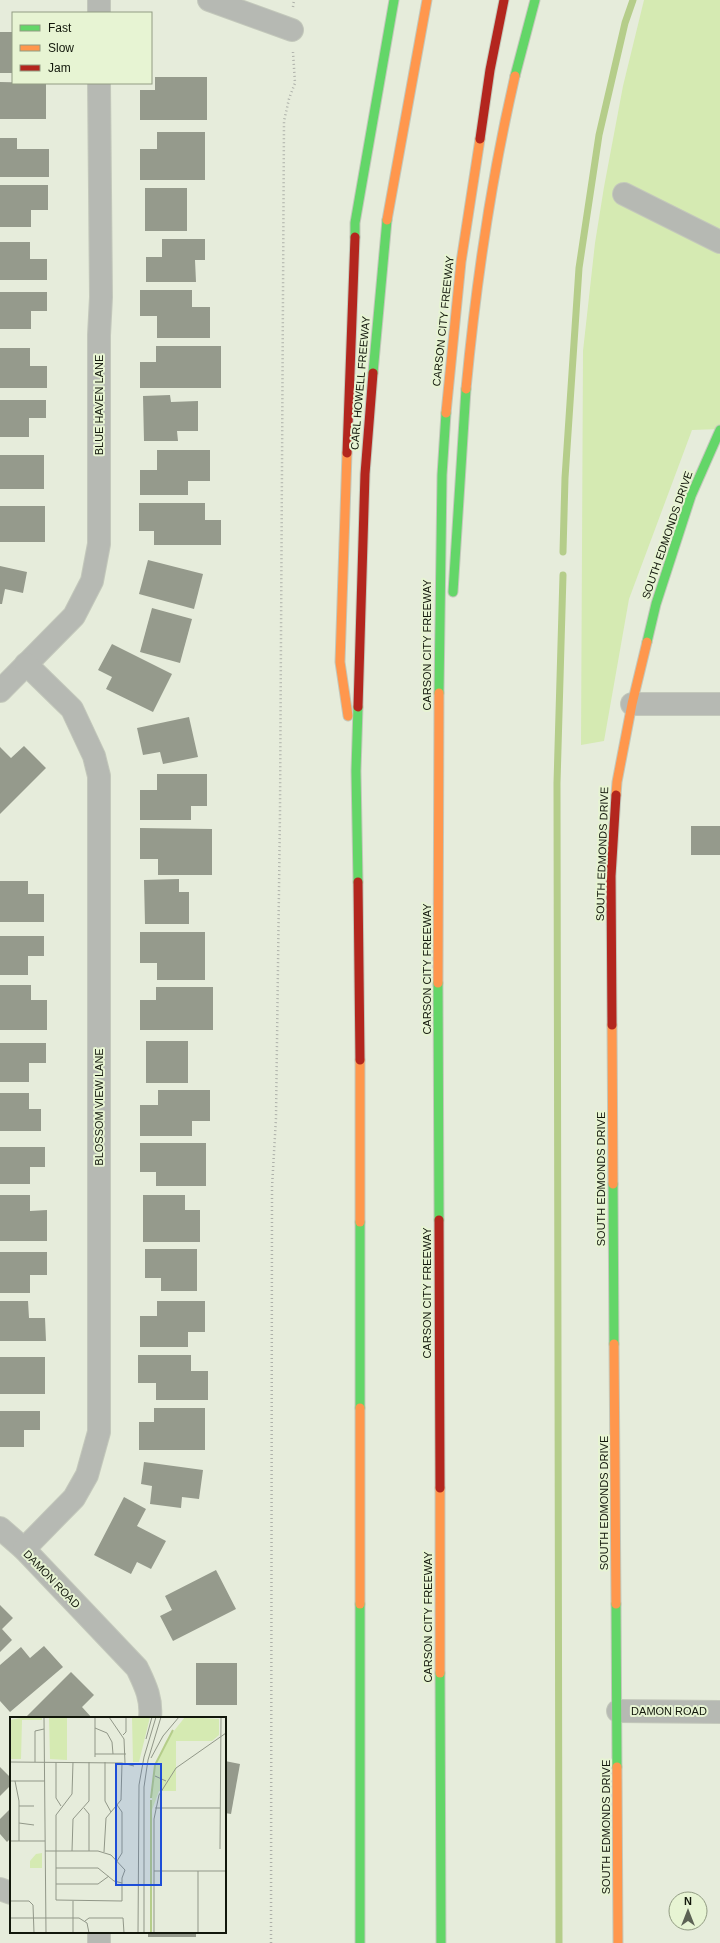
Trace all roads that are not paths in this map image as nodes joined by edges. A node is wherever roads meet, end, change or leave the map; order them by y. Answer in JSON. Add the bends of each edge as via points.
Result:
{"nodes":[{"id":1,"x":98,"y":0,"type":"edge"},
{"id":2,"x":209,"y":0,"type":"edge"},
{"id":3,"x":394,"y":0,"type":"edge"},
{"id":4,"x":427,"y":0,"type":"edge"},
{"id":5,"x":504,"y":0,"type":"edge"},
{"id":6,"x":535,"y":0,"type":"edge"},
{"id":7,"x":99,"y":12,"type":"edge"},
{"id":8,"x":292,"y":30,"type":"road end"},
{"id":9,"x":99,"y":84,"type":"edge"},
{"id":10,"x":624,"y":194,"type":"dead end"},
{"id":11,"x":720,"y":242,"type":"edge"},
{"id":12,"x":720,"y":430,"type":"edge"},
{"id":13,"x":452,"y":603,"type":"dead end"},
{"id":14,"x":26,"y":664,"type":"junction"},
{"id":15,"x":449,"y":666,"type":"dead end"},
{"id":16,"x":0,"y":691,"type":"edge"},
{"id":17,"x":632,"y":704,"type":"junction"},
{"id":18,"x":720,"y":704,"type":"edge"},
{"id":19,"x":356,"y":771,"type":"junction"},
{"id":20,"x":438,"y":944,"type":"junction"},
{"id":21,"x":0,"y":1528,"type":"edge"},
{"id":22,"x":24,"y":1549,"type":"junction"},
{"id":23,"x":618,"y":1711,"type":"junction"},
{"id":24,"x":720,"y":1712,"type":"edge"},
{"id":25,"x":150,"y":1717,"type":"edge"},
{"id":26,"x":0,"y":1889,"type":"edge"},
{"id":27,"x":10,"y":1893,"type":"edge"},
{"id":28,"x":360,"y":1943,"type":"edge"},
{"id":29,"x":441,"y":1943,"type":"edge"},
{"id":30,"x":618,"y":1943,"type":"edge"}],
"edges":[{"from":1,"to":7,"type":"street"},
{"from":2,"to":8,"type":"street"},
{"from":3,"to":19,"type":"main road","via":[[355,223],[340,662]]},
{"from":4,"to":19,"type":"main road","name":"CARL HOWELL FREEWAY","via":[[385,232],[365,474]]},
{"from":5,"to":20,"type":"main road","name":"CARSON CITY FREEWAY","via":[[467,214],[454,315],[445,429],[439,602]]},
{"from":6,"to":13,"type":"main road","via":[[507,112],[479,272],[462,447]]},
{"from":9,"to":14,"type":"street","name":"BLUE HAVEN LANE","via":[[99,544],[92,581],[74,616]]},
{"from":10,"to":11,"type":"street"},
{"from":12,"to":17,"type":"main road","name":"SOUTH EDMONDS DRIVE","via":[[691,496],[656,604]]},
{"from":14,"to":16,"type":"street","name":"BLUE HAVEN LANE"},
{"from":14,"to":22,"type":"street","name":"BLOSSOM VIEW LANE","via":[[72,709],[94,756],[99,776],[99,1432],[87,1475],[74,1498]]},
{"from":15,"to":20,"type":"main road"},
{"from":17,"to":18,"type":"street"},
{"from":17,"to":23,"type":"main road","name":"SOUTH EDMONDS DRIVE","via":[[617,782],[611,876]]},
{"from":19,"to":28,"type":"main road","via":[[360,1042]]},
{"from":20,"to":29,"type":"main road","name":"CARSON CITY FREEWAY"},
{"from":21,"to":22,"type":"street","name":"DAMON ROAD"},
{"from":22,"to":25,"type":"street","name":"DAMON ROAD","via":[[138,1668],[149,1692]]},
{"from":23,"to":24,"type":"street","name":"DAMON ROAD"},
{"from":23,"to":30,"type":"main road","name":"SOUTH EDMONDS DRIVE"},
{"from":26,"to":27,"type":"street"}]}
